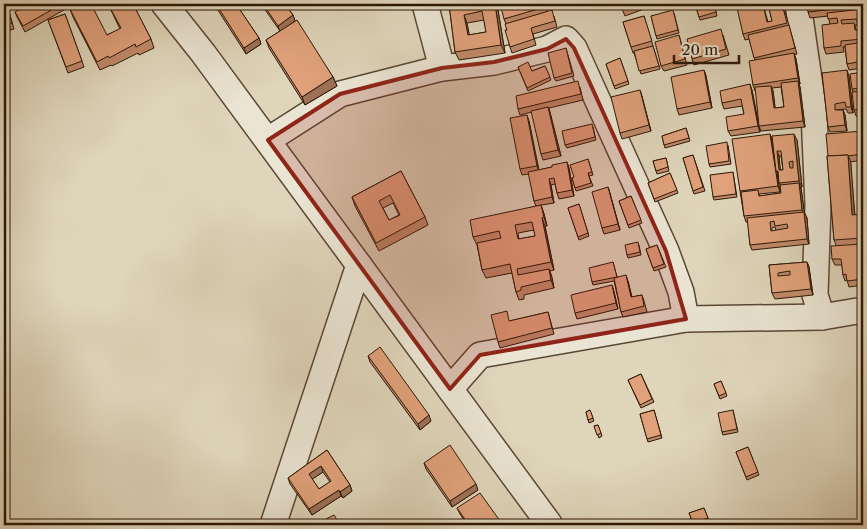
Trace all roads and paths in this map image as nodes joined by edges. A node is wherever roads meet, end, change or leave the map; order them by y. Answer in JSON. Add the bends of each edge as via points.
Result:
{"nodes":[{"id":1,"x":164,"y":4,"type":"edge"},
{"id":2,"x":425,"y":4,"type":"edge"},
{"id":3,"x":798,"y":4,"type":"edge"},
{"id":4,"x":442,"y":68,"type":"junction"},
{"id":5,"x":268,"y":140,"type":"junction"},
{"id":6,"x":359,"y":265,"type":"junction"},
{"id":7,"x":863,"y":310,"type":"edge"},
{"id":8,"x":822,"y":317,"type":"junction"},
{"id":9,"x":686,"y":319,"type":"junction"},
{"id":10,"x":450,"y":389,"type":"junction"},
{"id":11,"x":273,"y":525,"type":"edge"},
{"id":12,"x":550,"y":525,"type":"edge"}],
"edges":[{"from":1,"to":5,"type":"street"},
{"from":2,"to":4,"type":"street"},
{"from":3,"to":8,"type":"street","via":[[814,113],[818,206],[815,295]]},
{"from":4,"to":5,"type":"street","via":[[340,94]]},
{"from":4,"to":9,"type":"street","via":[[494,62],[547,49],[566,39],[574,48],[666,251],[681,292]]},
{"from":5,"to":6,"type":"street"},
{"from":6,"to":10,"type":"street"},
{"from":6,"to":11,"type":"street"},
{"from":7,"to":8,"type":"street"},
{"from":8,"to":9,"type":"street"},
{"from":9,"to":10,"type":"street","via":[[480,356]]},
{"from":10,"to":12,"type":"street"}]}
